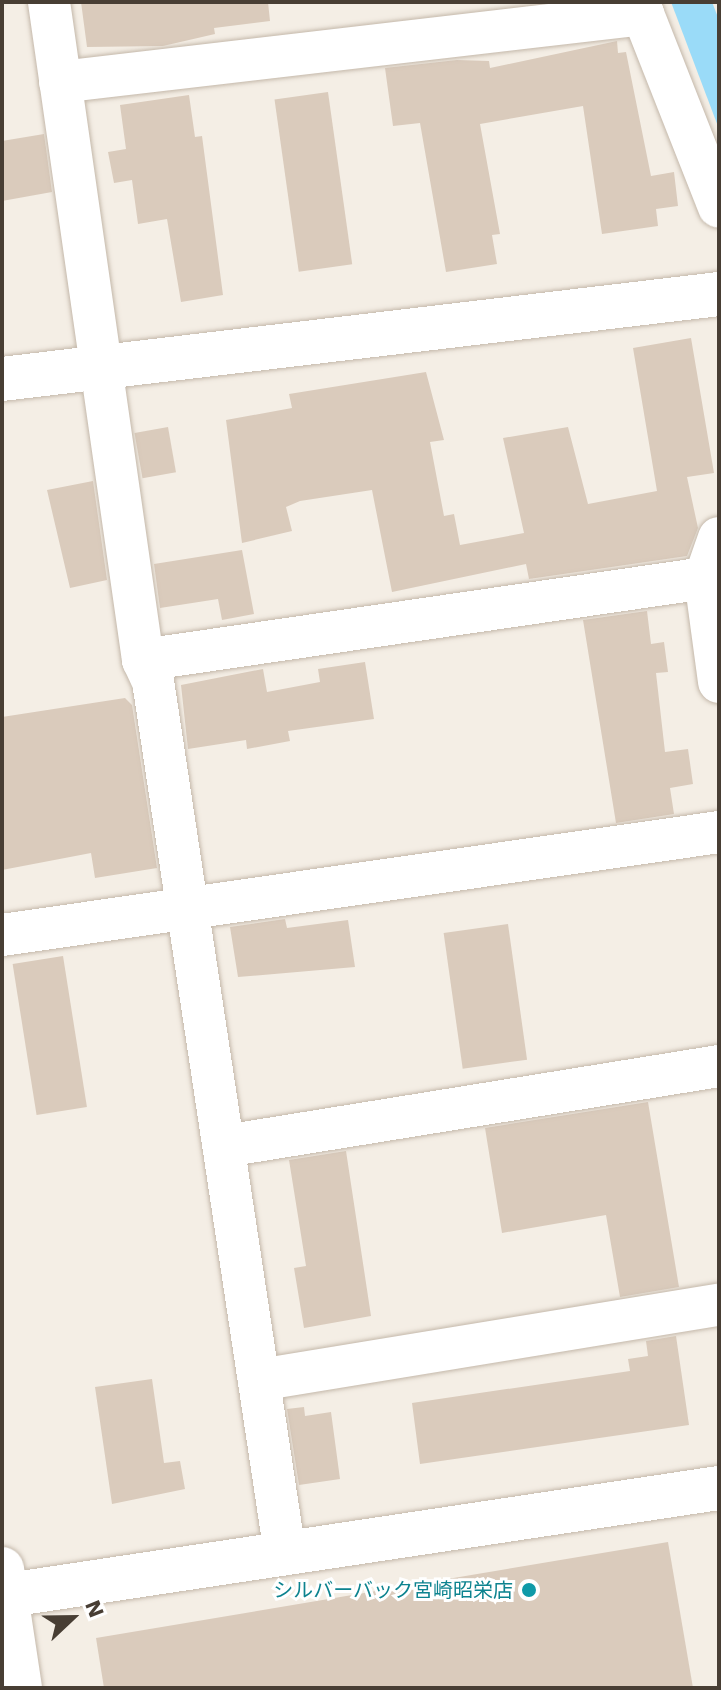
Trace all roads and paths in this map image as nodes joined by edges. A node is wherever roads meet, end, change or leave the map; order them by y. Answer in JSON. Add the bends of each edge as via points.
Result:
{"nodes":[{"id":1,"x":49,"y":2,"type":"edge"},
{"id":2,"x":641,"y":8,"type":"edge"},
{"id":3,"x":60,"y":82,"type":"junction"},
{"id":4,"x":719,"y":207,"type":"edge"},
{"id":5,"x":719,"y":294,"type":"edge"},
{"id":6,"x":102,"y":366,"type":"junction"},
{"id":7,"x":2,"y":379,"type":"edge"},
{"id":8,"x":719,"y":538,"type":"edge"},
{"id":9,"x":705,"y":578,"type":"junction"},
{"id":10,"x":143,"y":660,"type":"junction"},
{"id":11,"x":719,"y":682,"type":"edge"},
{"id":12,"x":719,"y":832,"type":"edge"},
{"id":13,"x":183,"y":911,"type":"junction"},
{"id":14,"x":2,"y":935,"type":"edge"},
{"id":15,"x":719,"y":1066,"type":"edge"},
{"id":16,"x":225,"y":1146,"type":"junction"},
{"id":17,"x":719,"y":1305,"type":"edge"},
{"id":18,"x":259,"y":1380,"type":"junction"},
{"id":19,"x":719,"y":1488,"type":"edge"},
{"id":20,"x":285,"y":1554,"type":"junction"},
{"id":21,"x":3,"y":1587,"type":"edge"},
{"id":22,"x":20,"y":1688,"type":"edge"}],
"edges":[{"from":1,"to":3,"type":"street"},
{"from":2,"to":3,"type":"street"},
{"from":2,"to":4,"type":"street"},
{"from":3,"to":6,"type":"street"},
{"from":5,"to":6,"type":"street"},
{"from":6,"to":7,"type":"street"},
{"from":6,"to":10,"type":"street"},
{"from":8,"to":9,"type":"street"},
{"from":9,"to":10,"type":"street"},
{"from":9,"to":11,"type":"street"},
{"from":10,"to":13,"type":"street","via":[[153,681]]},
{"from":12,"to":13,"type":"street"},
{"from":13,"to":14,"type":"street"},
{"from":13,"to":16,"type":"street"},
{"from":15,"to":16,"type":"street"},
{"from":16,"to":18,"type":"street"},
{"from":17,"to":18,"type":"street"},
{"from":18,"to":20,"type":"street"},
{"from":19,"to":20,"type":"street"},
{"from":20,"to":21,"type":"street"},
{"from":21,"to":22,"type":"street"}]}
